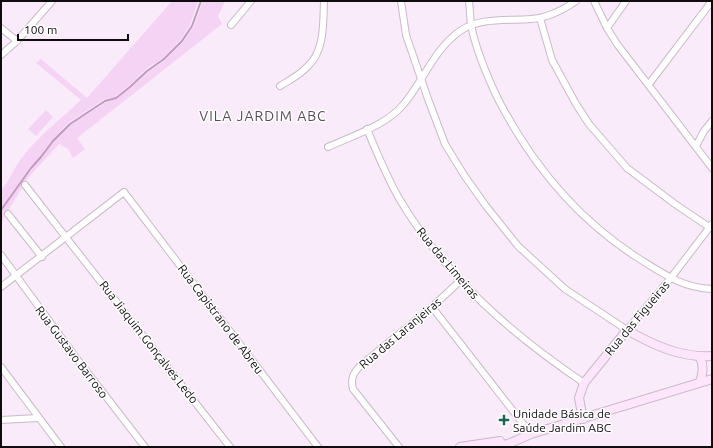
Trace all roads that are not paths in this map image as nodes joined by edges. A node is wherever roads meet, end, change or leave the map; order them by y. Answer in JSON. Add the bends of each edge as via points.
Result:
{"nodes":[{"id":1,"x":52,"y":1,"type":"edge"},
{"id":2,"x":251,"y":1,"type":"edge"},
{"id":3,"x":324,"y":1,"type":"edge"},
{"id":4,"x":401,"y":1,"type":"edge"},
{"id":5,"x":469,"y":1,"type":"edge"},
{"id":6,"x":576,"y":1,"type":"edge"},
{"id":7,"x":594,"y":1,"type":"edge"},
{"id":8,"x":626,"y":1,"type":"edge"},
{"id":9,"x":712,"y":1,"type":"edge"},
{"id":10,"x":540,"y":18,"type":"junction"},
{"id":11,"x":471,"y":24,"type":"junction"},
{"id":12,"x":231,"y":25,"type":"dead end"},
{"id":13,"x":1,"y":28,"type":"edge"},
{"id":14,"x":606,"y":28,"type":"junction"},
{"id":15,"x":17,"y":41,"type":"junction"},
{"id":16,"x":1,"y":55,"type":"edge"},
{"id":17,"x":420,"y":78,"type":"junction"},
{"id":18,"x":649,"y":84,"type":"junction"},
{"id":19,"x":280,"y":86,"type":"dead end"},
{"id":20,"x":712,"y":121,"type":"edge"},
{"id":21,"x":367,"y":129,"type":"junction"},
{"id":22,"x":696,"y":146,"type":"junction"},
{"id":23,"x":328,"y":147,"type":"dead end"},
{"id":24,"x":712,"y":168,"type":"edge"},
{"id":25,"x":25,"y":185,"type":"dead end"},
{"id":26,"x":8,"y":214,"type":"dead end"},
{"id":27,"x":711,"y":225,"type":"edge"},
{"id":28,"x":66,"y":237,"type":"junction"},
{"id":29,"x":1,"y":255,"type":"edge"},
{"id":30,"x":42,"y":256,"type":"junction"},
{"id":31,"x":16,"y":276,"type":"junction"},
{"id":32,"x":670,"y":279,"type":"junction"},
{"id":33,"x":460,"y":281,"type":"junction"},
{"id":34,"x":1,"y":287,"type":"edge"},
{"id":35,"x":712,"y":289,"type":"edge"},
{"id":36,"x":432,"y":307,"type":"junction"},
{"id":37,"x":626,"y":330,"type":"junction"},
{"id":38,"x":712,"y":356,"type":"edge"},
{"id":39,"x":700,"y":357,"type":"junction"},
{"id":40,"x":1,"y":367,"type":"edge"},
{"id":41,"x":712,"y":379,"type":"edge"},
{"id":42,"x":700,"y":382,"type":"junction"},
{"id":43,"x":584,"y":383,"type":"junction"},
{"id":44,"x":38,"y":418,"type":"junction"},
{"id":45,"x":583,"y":419,"type":"junction"},
{"id":46,"x":1,"y":420,"type":"edge"},
{"id":47,"x":531,"y":434,"type":"junction"},
{"id":48,"x":509,"y":443,"type":"edge"},
{"id":49,"x":61,"y":447,"type":"edge"},
{"id":50,"x":145,"y":447,"type":"edge"},
{"id":51,"x":230,"y":447,"type":"edge"},
{"id":52,"x":318,"y":447,"type":"edge"},
{"id":53,"x":399,"y":447,"type":"edge"},
{"id":54,"x":460,"y":447,"type":"edge"},
{"id":55,"x":492,"y":447,"type":"edge"}],
"edges":[{"from":1,"to":15,"type":"street"},
{"from":2,"to":12,"type":"street"},
{"from":3,"to":19,"type":"street","via":[[323,33],[316,56],[310,66]]},
{"from":4,"to":17,"type":"street","via":[[406,35]]},
{"from":5,"to":11,"type":"street"},
{"from":6,"to":10,"type":"street"},
{"from":7,"to":14,"type":"street"},
{"from":8,"to":14,"type":"street"},
{"from":9,"to":18,"type":"street"},
{"from":10,"to":11,"type":"street"},
{"from":10,"to":27,"type":"street","via":[[552,60],[589,124],[627,168],[675,204]]},
{"from":11,"to":17,"type":"street","via":[[453,36]]},
{"from":11,"to":32,"type":"street","via":[[486,70],[503,108],[517,134],[552,183],[623,248]]},
{"from":13,"to":15,"type":"street"},
{"from":14,"to":18,"type":"street"},
{"from":15,"to":16,"type":"street"},
{"from":17,"to":21,"type":"street","via":[[402,106],[380,123]]},
{"from":17,"to":37,"type":"street","via":[[438,128],[453,158],[514,241],[565,289]]},
{"from":18,"to":22,"type":"street"},
{"from":20,"to":22,"type":"street"},
{"from":21,"to":23,"type":"street"},
{"from":21,"to":33,"type":"street","name":"Rua das Limeiras","via":[[384,169],[412,220]]},
{"from":22,"to":24,"type":"street"},
{"from":25,"to":28,"type":"street","name":"Rua Jiaquim Gonçalves Ledo"},
{"from":26,"to":30,"type":"street"},
{"from":27,"to":32,"type":"street","name":"Rua das Figueiras"},
{"from":28,"to":30,"type":"street"},
{"from":28,"to":51,"type":"street","name":"Rua Jiaquim Gonçalves Ledo"},
{"from":28,"to":52,"type":"street","name":"Rua Capistrano de Abreu","via":[[124,192]]},
{"from":29,"to":31,"type":"street","name":"Rua Gustavo Barroso"},
{"from":30,"to":31,"type":"street"},
{"from":31,"to":34,"type":"street"},
{"from":31,"to":50,"type":"street","name":"Rua Gustavo Barroso"},
{"from":32,"to":35,"type":"street","via":[[703,289]]},
{"from":32,"to":37,"type":"street","name":"Rua das Figueiras"},
{"from":33,"to":36,"type":"street","name":"Rua das Laranjeiras"},
{"from":33,"to":43,"type":"street","name":"Rua das Limeiras","via":[[506,326]]},
{"from":36,"to":47,"type":"street"},
{"from":36,"to":53,"type":"street","name":"Rua das Laranjeiras","via":[[361,365],[352,376],[353,389]]},
{"from":37,"to":39,"type":"street","via":[[671,351]]},
{"from":37,"to":43,"type":"street","name":"Rua das Figueiras"},
{"from":38,"to":39,"type":"street"},
{"from":39,"to":42,"type":"street","via":[[703,369]]},
{"from":40,"to":44,"type":"street"},
{"from":41,"to":42,"type":"street"},
{"from":42,"to":45,"type":"street"},
{"from":43,"to":45,"type":"street","name":"Rua das Figueiras","via":[[579,398]]},
{"from":44,"to":46,"type":"street"},
{"from":44,"to":49,"type":"street"},
{"from":45,"to":47,"type":"street"},
{"from":47,"to":48,"type":"street"},
{"from":48,"to":54,"type":"street"},
{"from":48,"to":55,"type":"street"}]}
